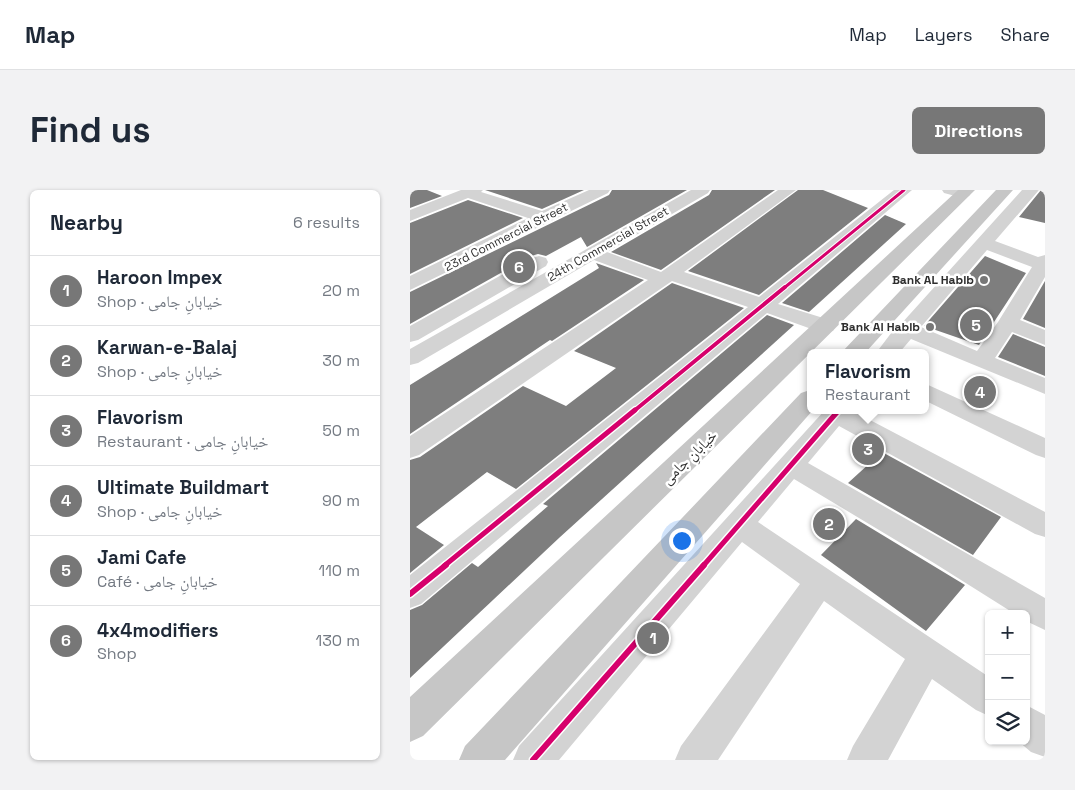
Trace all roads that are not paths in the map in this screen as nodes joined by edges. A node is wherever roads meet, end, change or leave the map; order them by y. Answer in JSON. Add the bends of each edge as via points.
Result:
{"nodes":[{"id":1,"x":602,"y":190,"type":"edge"},
{"id":2,"x":672,"y":190,"type":"edge"},
{"id":3,"x":702,"y":190,"type":"edge"},
{"id":4,"x":788,"y":190,"type":"edge"},
{"id":5,"x":904,"y":190,"type":"edge"},
{"id":6,"x":1005,"y":190,"type":"edge"},
{"id":7,"x":1031,"y":190,"type":"edge"},
{"id":8,"x":471,"y":191,"type":"edge"},
{"id":9,"x":960,"y":191,"type":"edge"},
{"id":10,"x":410,"y":216,"type":"edge"},
{"id":11,"x":543,"y":217,"type":"junction"},
{"id":12,"x":984,"y":243,"type":"junction"},
{"id":13,"x":585,"y":247,"type":"junction"},
{"id":14,"x":551,"y":256,"type":"dead end"},
{"id":15,"x":1044,"y":264,"type":"edge"},
{"id":16,"x":439,"y":271,"type":"junction"},
{"id":17,"x":666,"y":277,"type":"junction"},
{"id":18,"x":410,"y":284,"type":"edge"},
{"id":19,"x":491,"y":288,"type":"junction"},
{"id":20,"x":516,"y":297,"type":"junction"},
{"id":21,"x":764,"y":305,"type":"junction"},
{"id":22,"x":445,"y":315,"type":"junction"},
{"id":23,"x":472,"y":322,"type":"junction"},
{"id":24,"x":1008,"y":323,"type":"junction"},
{"id":25,"x":826,"y":326,"type":"junction"},
{"id":26,"x":906,"y":329,"type":"junction"},
{"id":27,"x":410,"y":335,"type":"edge"},
{"id":28,"x":1045,"y":338,"type":"edge"},
{"id":29,"x":856,"y":349,"type":"edge"},
{"id":30,"x":889,"y":349,"type":"edge"},
{"id":31,"x":410,"y":358,"type":"edge"},
{"id":32,"x":982,"y":360,"type":"junction"},
{"id":33,"x":1045,"y":387,"type":"edge"},
{"id":34,"x":929,"y":393,"type":"edge"},
{"id":35,"x":821,"y":414,"type":"edge"},
{"id":36,"x":824,"y":414,"type":"edge"},
{"id":37,"x":841,"y":414,"type":"edge"},
{"id":38,"x":410,"y":449,"type":"edge"},
{"id":39,"x":1045,"y":449,"type":"edge"},
{"id":40,"x":791,"y":465,"type":"junction"},
{"id":41,"x":739,"y":524,"type":"junction"},
{"id":42,"x":1045,"y":526,"type":"edge"},
{"id":43,"x":820,"y":581,"type":"junction"},
{"id":44,"x":410,"y":594,"type":"edge"},
{"id":45,"x":1045,"y":615,"type":"edge"},
{"id":46,"x":927,"y":655,"type":"junction"},
{"id":47,"x":985,"y":695,"type":"edge"},
{"id":48,"x":410,"y":723,"type":"edge"},
{"id":49,"x":1030,"y":727,"type":"edge"},
{"id":50,"x":1045,"y":738,"type":"edge"},
{"id":51,"x":479,"y":760,"type":"edge"},
{"id":52,"x":533,"y":760,"type":"edge"},
{"id":53,"x":695,"y":760,"type":"edge"},
{"id":54,"x":867,"y":760,"type":"edge"}],
"edges":[{"from":1,"to":11,"type":"street","name":"23rd Commercial Street"},
{"from":2,"to":13,"type":"street","name":"24th Commercial Street"},
{"from":3,"to":13,"type":"street","name":"24th Commercial Street"},
{"from":4,"to":17,"type":"street"},
{"from":5,"to":21,"type":"street"},
{"from":6,"to":29,"type":"main road"},
{"from":7,"to":12,"type":"street"},
{"from":8,"to":10,"type":"street"},
{"from":8,"to":11,"type":"street"},
{"from":9,"to":25,"type":"main road","name":"خیابانِ جامی"},
{"from":11,"to":16,"type":"street","name":"23rd Commercial Street"},
{"from":12,"to":15,"type":"street"},
{"from":12,"to":26,"type":"street"},
{"from":13,"to":17,"type":"street"},
{"from":13,"to":20,"type":"street","name":"24th Commercial Street"},
{"from":14,"to":19,"type":"street","name":"24th Commercial Street"},
{"from":15,"to":24,"type":"street"},
{"from":16,"to":18,"type":"street","name":"23rd Commercial Street"},
{"from":16,"to":19,"type":"street"},
{"from":17,"to":21,"type":"street"},
{"from":17,"to":38,"type":"street"},
{"from":19,"to":20,"type":"street","via":[[493,295]]},
{"from":19,"to":22,"type":"street","name":"24th Commercial Street"},
{"from":20,"to":23,"type":"street","name":"24th Commercial Street"},
{"from":21,"to":25,"type":"street"},
{"from":21,"to":44,"type":"street"},
{"from":22,"to":23,"type":"street","via":[[470,313],[474,315]]},
{"from":22,"to":27,"type":"street","name":"24th Commercial Street"},
{"from":23,"to":31,"type":"street","name":"24th Commercial Street"},
{"from":24,"to":28,"type":"street"},
{"from":24,"to":32,"type":"street"},
{"from":25,"to":48,"type":"main road","name":"خیابانِ جامی"},
{"from":26,"to":30,"type":"street"},
{"from":26,"to":32,"type":"street"},
{"from":32,"to":33,"type":"street"},
{"from":34,"to":39,"type":"street"},
{"from":35,"to":51,"type":"main road"},
{"from":36,"to":40,"type":"street"},
{"from":37,"to":42,"type":"street"},
{"from":40,"to":41,"type":"street"},
{"from":40,"to":45,"type":"street"},
{"from":41,"to":43,"type":"street"},
{"from":41,"to":52,"type":"street"},
{"from":43,"to":46,"type":"street"},
{"from":43,"to":53,"type":"street"},
{"from":46,"to":47,"type":"street"},
{"from":46,"to":54,"type":"street"},
{"from":49,"to":50,"type":"street"}]}
